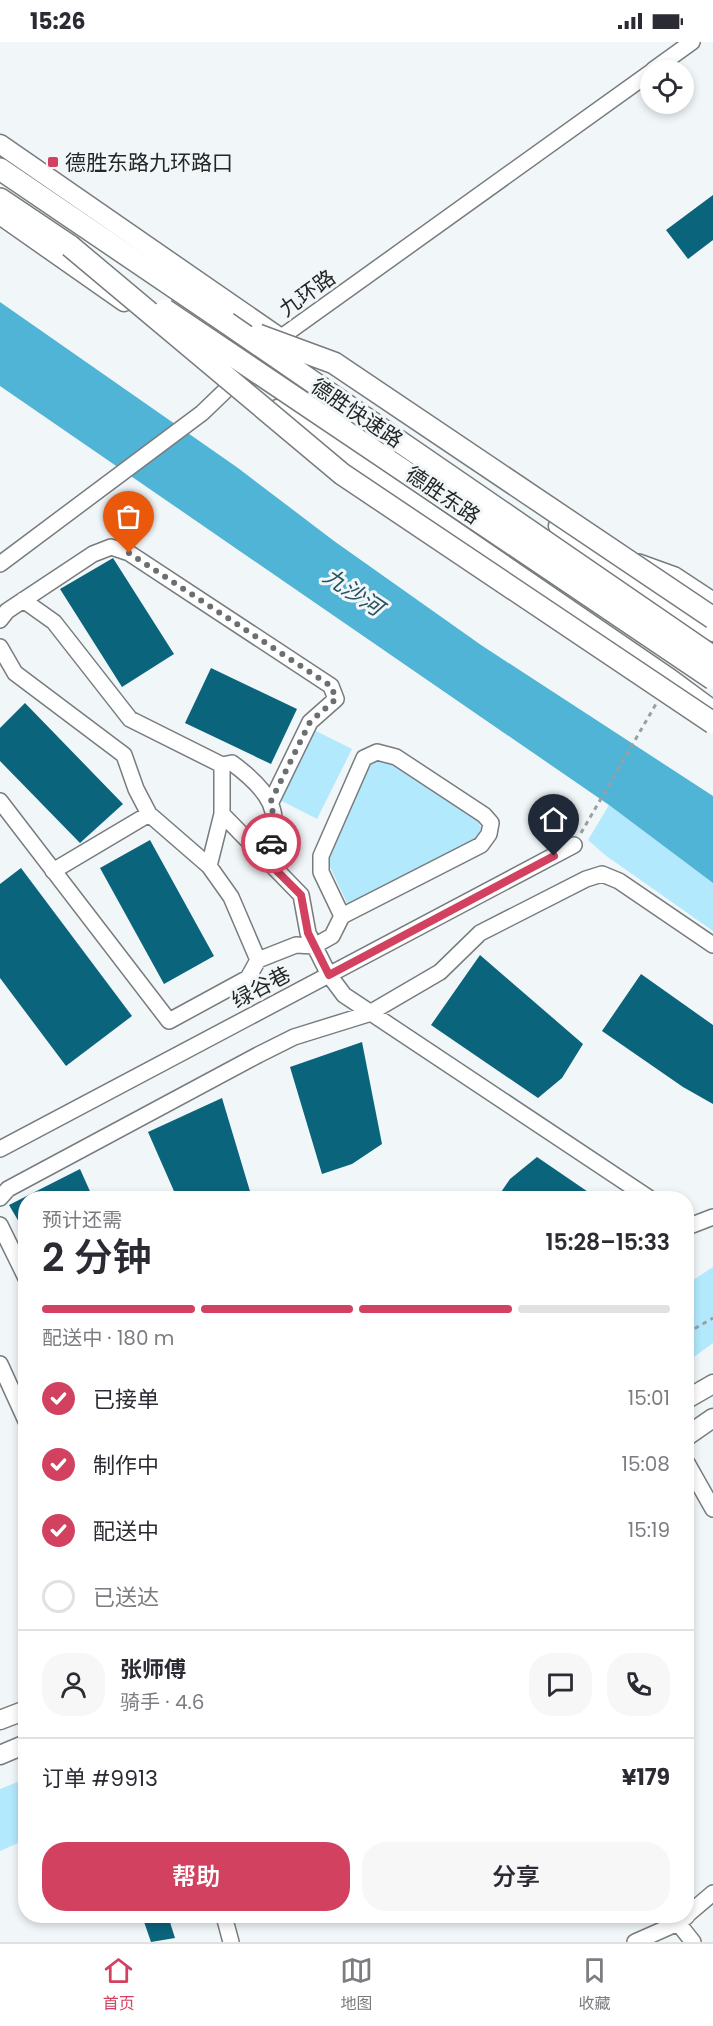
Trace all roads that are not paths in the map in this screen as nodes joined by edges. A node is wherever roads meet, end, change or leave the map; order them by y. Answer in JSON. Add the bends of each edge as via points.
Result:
{"nodes":[{"id":1,"x":692,"y":42,"type":"edge"},
{"id":2,"x":667,"y":60,"type":"edge"},
{"id":3,"x":640,"y":80,"type":"edge"},
{"id":4,"x":0,"y":144,"type":"edge"},
{"id":5,"x":0,"y":169,"type":"edge"},
{"id":6,"x":0,"y":199,"type":"edge"},
{"id":7,"x":0,"y":215,"type":"edge"},
{"id":8,"x":70,"y":246,"type":"junction"},
{"id":9,"x":227,"y":323,"type":"junction"},
{"id":10,"x":280,"y":338,"type":"junction"},
{"id":11,"x":236,"y":381,"type":"junction"},
{"id":12,"x":577,"y":539,"type":"junction"},
{"id":13,"x":0,"y":564,"type":"edge"},
{"id":14,"x":23,"y":600,"type":"junction"},
{"id":15,"x":713,"y":600,"type":"edge"},
{"id":16,"x":713,"y":618,"type":"edge"},
{"id":17,"x":0,"y":620,"type":"edge"},
{"id":18,"x":713,"y":632,"type":"edge"},
{"id":19,"x":0,"y":647,"type":"edge"},
{"id":20,"x":713,"y":657,"type":"edge"},
{"id":21,"x":713,"y":679,"type":"edge"},
{"id":22,"x":713,"y":710,"type":"edge"},
{"id":23,"x":713,"y":723,"type":"edge"},
{"id":24,"x":222,"y":765,"type":"junction"},
{"id":25,"x":0,"y":801,"type":"edge"},
{"id":26,"x":271,"y":801,"type":"junction"},
{"id":27,"x":149,"y":814,"type":"junction"},
{"id":28,"x":222,"y":814,"type":"junction"},
{"id":29,"x":574,"y":845,"type":"road end"},
{"id":30,"x":262,"y":856,"type":"junction"},
{"id":31,"x":209,"y":866,"type":"junction"},
{"id":32,"x":53,"y":871,"type":"junction"},
{"id":33,"x":342,"y":916,"type":"junction"},
{"id":34,"x":713,"y":945,"type":"edge"},
{"id":35,"x":314,"y":946,"type":"junction"},
{"id":36,"x":258,"y":960,"type":"junction"},
{"id":37,"x":329,"y":975,"type":"junction"},
{"id":38,"x":370,"y":1012,"type":"junction"},
{"id":39,"x":0,"y":1149,"type":"edge"},
{"id":40,"x":638,"y":1191,"type":"edge"},
{"id":41,"x":0,"y":1198,"type":"edge"},
{"id":42,"x":713,"y":1217,"type":"edge"},
{"id":43,"x":694,"y":1223,"type":"edge"},
{"id":44,"x":0,"y":1226,"type":"edge"},
{"id":45,"x":18,"y":1262,"type":"edge"},
{"id":46,"x":0,"y":1364,"type":"edge"},
{"id":47,"x":713,"y":1383,"type":"edge"},
{"id":48,"x":694,"y":1395,"type":"edge"},
{"id":49,"x":18,"y":1403,"type":"edge"},
{"id":50,"x":713,"y":1418,"type":"edge"},
{"id":51,"x":694,"y":1431,"type":"edge"},
{"id":52,"x":694,"y":1475,"type":"edge"},
{"id":53,"x":713,"y":1509,"type":"edge"},
{"id":54,"x":18,"y":1713,"type":"edge"},
{"id":55,"x":0,"y":1720,"type":"edge"},
{"id":56,"x":18,"y":1747,"type":"edge"},
{"id":57,"x":0,"y":1755,"type":"edge"},
{"id":58,"x":713,"y":1893,"type":"edge"},
{"id":59,"x":694,"y":1909,"type":"edge"},
{"id":60,"x":226,"y":1923,"type":"edge"},
{"id":61,"x":674,"y":1923,"type":"edge"},
{"id":62,"x":686,"y":1923,"type":"edge"},
{"id":63,"x":231,"y":1942,"type":"edge"},
{"id":64,"x":635,"y":1942,"type":"edge"},
{"id":65,"x":693,"y":1942,"type":"edge"}],
"edges":[{"from":1,"to":2,"type":"street","name":"九环路"},
{"from":3,"to":10,"type":"street","name":"九环路"},
{"from":4,"to":10,"type":"main road","name":"德胜东路"},
{"from":5,"to":9,"type":"highway","name":"德胜快速路"},
{"from":6,"to":8,"type":"highway","name":"德胜快速路"},
{"from":7,"to":11,"type":"main road","name":"德胜东路"},
{"from":8,"to":21,"type":"highway","name":"德胜快速路","bridge":true},
{"from":8,"to":23,"type":"highway","bridge":true,"via":[[342,474]]},
{"from":9,"to":16,"type":"highway","bridge":true,"via":[[334,363]]},
{"from":9,"to":20,"type":"highway","name":"德胜快速路","bridge":true},
{"from":10,"to":11,"type":"street","name":"九环路"},
{"from":10,"to":12,"type":"main road","name":"德胜东路"},
{"from":11,"to":13,"type":"street","name":"九环路","via":[[202,412]]},
{"from":11,"to":22,"type":"main road","name":"德胜东路","via":[[672,678]]},
{"from":12,"to":15,"type":"street","via":[[675,575]]},
{"from":12,"to":18,"type":"main road","name":"德胜东路"},
{"from":14,"to":17,"type":"street"},
{"from":14,"to":24,"type":"street","via":[[54,622],[130,719]]},
{"from":14,"to":26,"type":"street","via":[[93,554],[111,548],[129,553],[331,686],[336,699],[310,722]]},
{"from":19,"to":27,"type":"street","via":[[15,673],[124,755]]},
{"from":24,"to":26,"type":"street","via":[[232,763]]},
{"from":24,"to":28,"type":"street"},
{"from":25,"to":32,"type":"street"},
{"from":26,"to":30,"type":"street","via":[[272,841]]},
{"from":27,"to":31,"type":"street"},
{"from":27,"to":32,"type":"street"},
{"from":28,"to":30,"type":"street"},
{"from":28,"to":31,"type":"street"},
{"from":29,"to":37,"type":"street","name":"绿谷巷"},
{"from":30,"to":35,"type":"street","via":[[301,895]]},
{"from":31,"to":36,"type":"street","via":[[231,897]]},
{"from":32,"to":36,"type":"street","via":[[169,1021],[248,978]]},
{"from":33,"to":33,"type":"street","via":[[321,872],[321,856],[364,758],[376,752],[396,758],[484,815],[490,823],[489,834],[481,845]]},
{"from":33,"to":35,"type":"street","via":[[332,936]]},
{"from":34,"to":38,"type":"street","via":[[619,881],[602,874],[480,933],[440,972]]},
{"from":35,"to":36,"type":"street","via":[[296,945]]},
{"from":35,"to":37,"type":"street"},
{"from":37,"to":38,"type":"street","via":[[344,994]]},
{"from":37,"to":39,"type":"street","name":"绿谷巷"},
{"from":38,"to":40,"type":"street"},
{"from":38,"to":41,"type":"street","via":[[276,1046],[8,1189]]},
{"from":42,"to":43,"type":"street"},
{"from":44,"to":45,"type":"street"},
{"from":46,"to":49,"type":"street"},
{"from":47,"to":48,"type":"main road"},
{"from":50,"to":51,"type":"main road"},
{"from":52,"to":53,"type":"street"},
{"from":54,"to":55,"type":"main road"},
{"from":56,"to":57,"type":"main road"},
{"from":58,"to":59,"type":"street"},
{"from":60,"to":63,"type":"street"},
{"from":61,"to":64,"type":"street"},
{"from":62,"to":65,"type":"street"}]}
